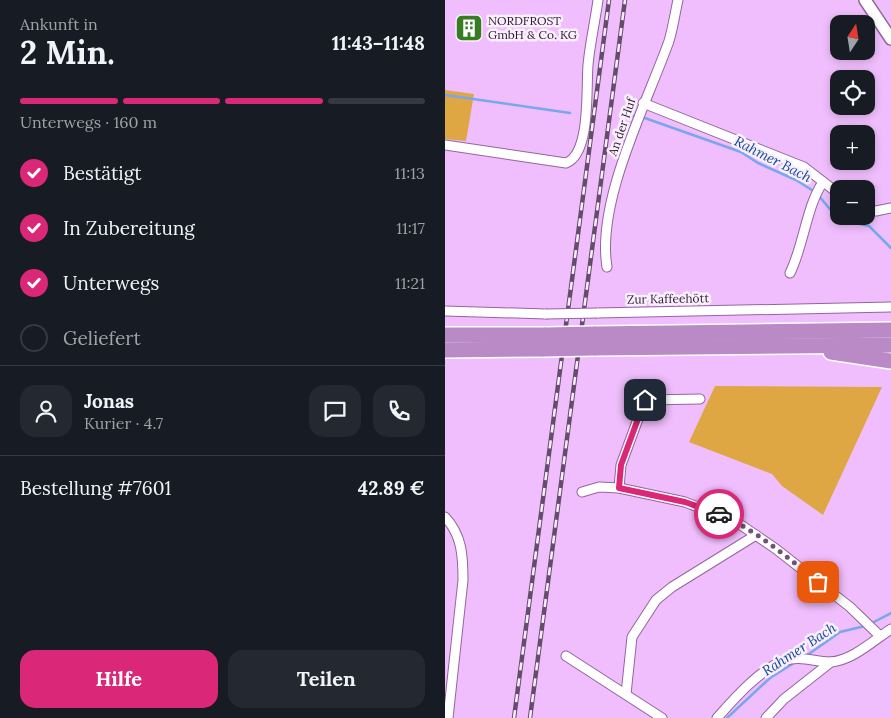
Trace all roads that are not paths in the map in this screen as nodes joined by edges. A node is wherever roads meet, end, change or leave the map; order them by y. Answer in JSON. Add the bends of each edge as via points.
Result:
{"nodes":[{"id":1,"x":598,"y":0,"type":"edge"},
{"id":2,"x":678,"y":0,"type":"edge"},
{"id":3,"x":865,"y":0,"type":"edge"},
{"id":4,"x":891,"y":39,"type":"edge"},
{"id":5,"x":642,"y":107,"type":"junction"},
{"id":6,"x":445,"y":145,"type":"edge"},
{"id":7,"x":821,"y":185,"type":"junction"},
{"id":8,"x":830,"y":190,"type":"edge"},
{"id":9,"x":891,"y":208,"type":"edge"},
{"id":10,"x":875,"y":211,"type":"edge"},
{"id":11,"x":607,"y":267,"type":"dead end"},
{"id":12,"x":790,"y":272,"type":"dead end"},
{"id":13,"x":891,"y":307,"type":"edge"},
{"id":14,"x":445,"y":311,"type":"edge"},
{"id":15,"x":891,"y":330,"type":"edge"},
{"id":16,"x":445,"y":335,"type":"edge"},
{"id":17,"x":594,"y":341,"type":"junction"},
{"id":18,"x":545,"y":342,"type":"junction"},
{"id":19,"x":891,"y":345,"type":"edge"},
{"id":20,"x":785,"y":346,"type":"junction"},
{"id":21,"x":445,"y":350,"type":"edge"},
{"id":22,"x":891,"y":361,"type":"edge"},
{"id":23,"x":700,"y":399,"type":"dead end"},
{"id":24,"x":619,"y":488,"type":"junction"},
{"id":25,"x":582,"y":492,"type":"dead end"},
{"id":26,"x":445,"y":517,"type":"edge"},
{"id":27,"x":756,"y":535,"type":"junction"},
{"id":28,"x":891,"y":629,"type":"edge"},
{"id":29,"x":878,"y":633,"type":"junction"},
{"id":30,"x":566,"y":656,"type":"dead end"},
{"id":31,"x":831,"y":662,"type":"junction"},
{"id":32,"x":626,"y":694,"type":"junction"},
{"id":33,"x":448,"y":718,"type":"edge"},
{"id":34,"x":662,"y":718,"type":"edge"},
{"id":35,"x":717,"y":718,"type":"edge"},
{"id":36,"x":766,"y":718,"type":"edge"}],
"edges":[{"from":1,"to":6,"type":"street","via":[[588,65],[585,125],[577,154],[571,161],[566,163]]},
{"from":2,"to":5,"type":"street","name":"An der Huf","via":[[669,39]]},
{"from":3,"to":4,"type":"main road"},
{"from":5,"to":7,"type":"street","via":[[788,160],[804,167]]},
{"from":5,"to":11,"type":"street","name":"An der Huf","via":[[619,173],[609,217],[605,253]]},
{"from":7,"to":8,"type":"street"},
{"from":7,"to":12,"type":"street","via":[[798,257]]},
{"from":9,"to":10,"type":"street"},
{"from":13,"to":14,"type":"street","name":"Zur Kaffeehött","bridge":true,"via":[[546,314]]},
{"from":15,"to":17,"type":"highway"},
{"from":16,"to":18,"type":"highway"},
{"from":17,"to":18,"type":"highway","bridge":true},
{"from":17,"to":20,"type":"highway"},
{"from":18,"to":21,"type":"highway"},
{"from":19,"to":20,"type":"highway"},
{"from":20,"to":22,"type":"highway"},
{"from":23,"to":24,"type":"street","via":[[645,400],[621,465]]},
{"from":24,"to":25,"type":"street","via":[[599,487]]},
{"from":24,"to":27,"type":"street","via":[[710,510]]},
{"from":26,"to":33,"type":"street","via":[[455,528],[463,558]]},
{"from":27,"to":29,"type":"street"},
{"from":27,"to":32,"type":"street","via":[[665,592],[648,610],[632,637]]},
{"from":28,"to":29,"type":"street"},
{"from":29,"to":31,"type":"street","via":[[850,656]]},
{"from":30,"to":32,"type":"street"},
{"from":31,"to":35,"type":"street","via":[[783,661],[764,673]]},
{"from":31,"to":36,"type":"street","via":[[784,699]]},
{"from":32,"to":34,"type":"street"}]}
